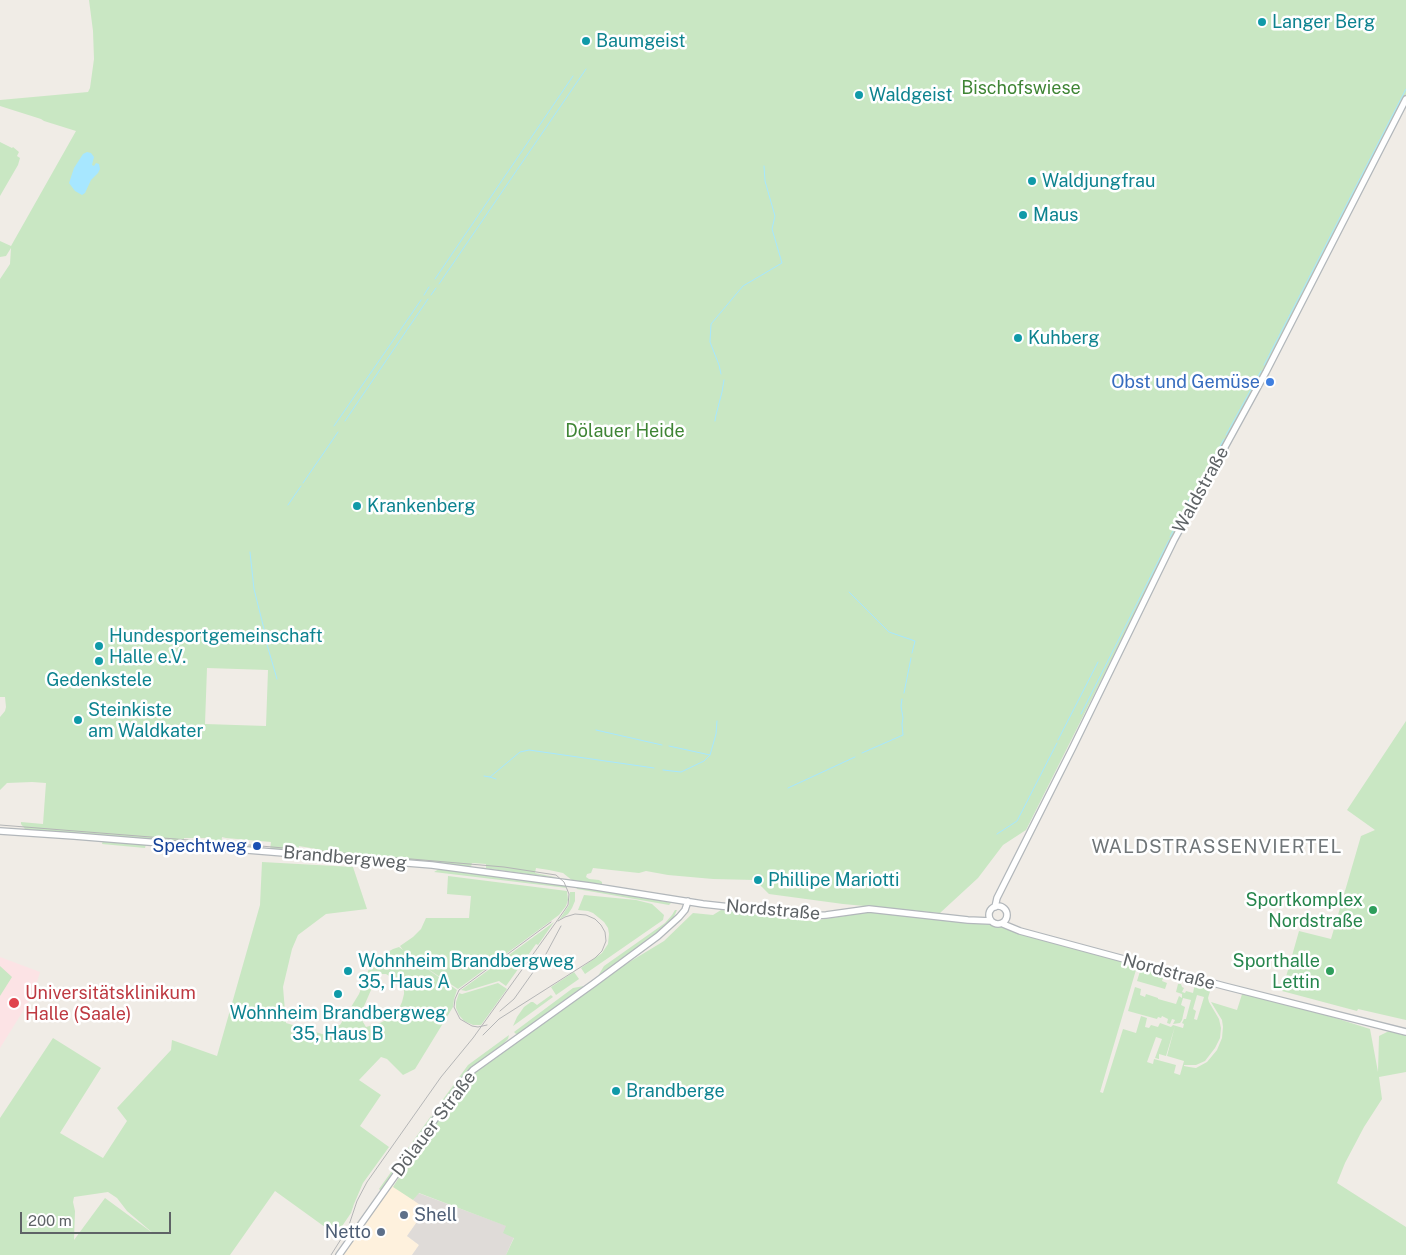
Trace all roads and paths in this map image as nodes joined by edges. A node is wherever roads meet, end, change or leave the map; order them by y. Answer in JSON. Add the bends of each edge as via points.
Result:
{"nodes":[{"id":1,"x":1406,"y":99,"type":"edge"},
{"id":2,"x":0,"y":831,"type":"edge"},
{"id":3,"x":688,"y":902,"type":"junction"},
{"id":4,"x":998,"y":907,"type":"junction"},
{"id":5,"x":989,"y":914,"type":"junction"},
{"id":6,"x":977,"y":920,"type":"junction"},
{"id":7,"x":991,"y":921,"type":"junction"},
{"id":8,"x":1005,"y":921,"type":"junction"},
{"id":9,"x":1406,"y":1032,"type":"edge"},
{"id":10,"x":339,"y":1255,"type":"edge"}],
"edges":[{"from":1,"to":4,"type":"main road","name":"Waldstraße","via":[[1270,364],[1174,540],[1004,886]]},
{"from":2,"to":3,"type":"main road","name":"Brandbergweg","via":[[441,866]]},
{"from":3,"to":6,"type":"main road","name":"Nordstraße","via":[[812,916],[867,909]]},
{"from":3,"to":10,"type":"main road","name":"Dölauer Straße","via":[[679,917],[658,936],[473,1070]]},
{"from":4,"to":5,"type":"main road"},
{"from":4,"to":8,"type":"main road","name":"Nordstraße","via":[[1007,912]]},
{"from":5,"to":6,"type":"main road"},
{"from":5,"to":7,"type":"main road"},
{"from":6,"to":7,"type":"main road","name":"Nordstraße"},
{"from":7,"to":8,"type":"main road","name":"Nordstraße","via":[[996,925]]},
{"from":8,"to":9,"type":"main road","name":"Nordstraße","via":[[1020,931]]}]}
